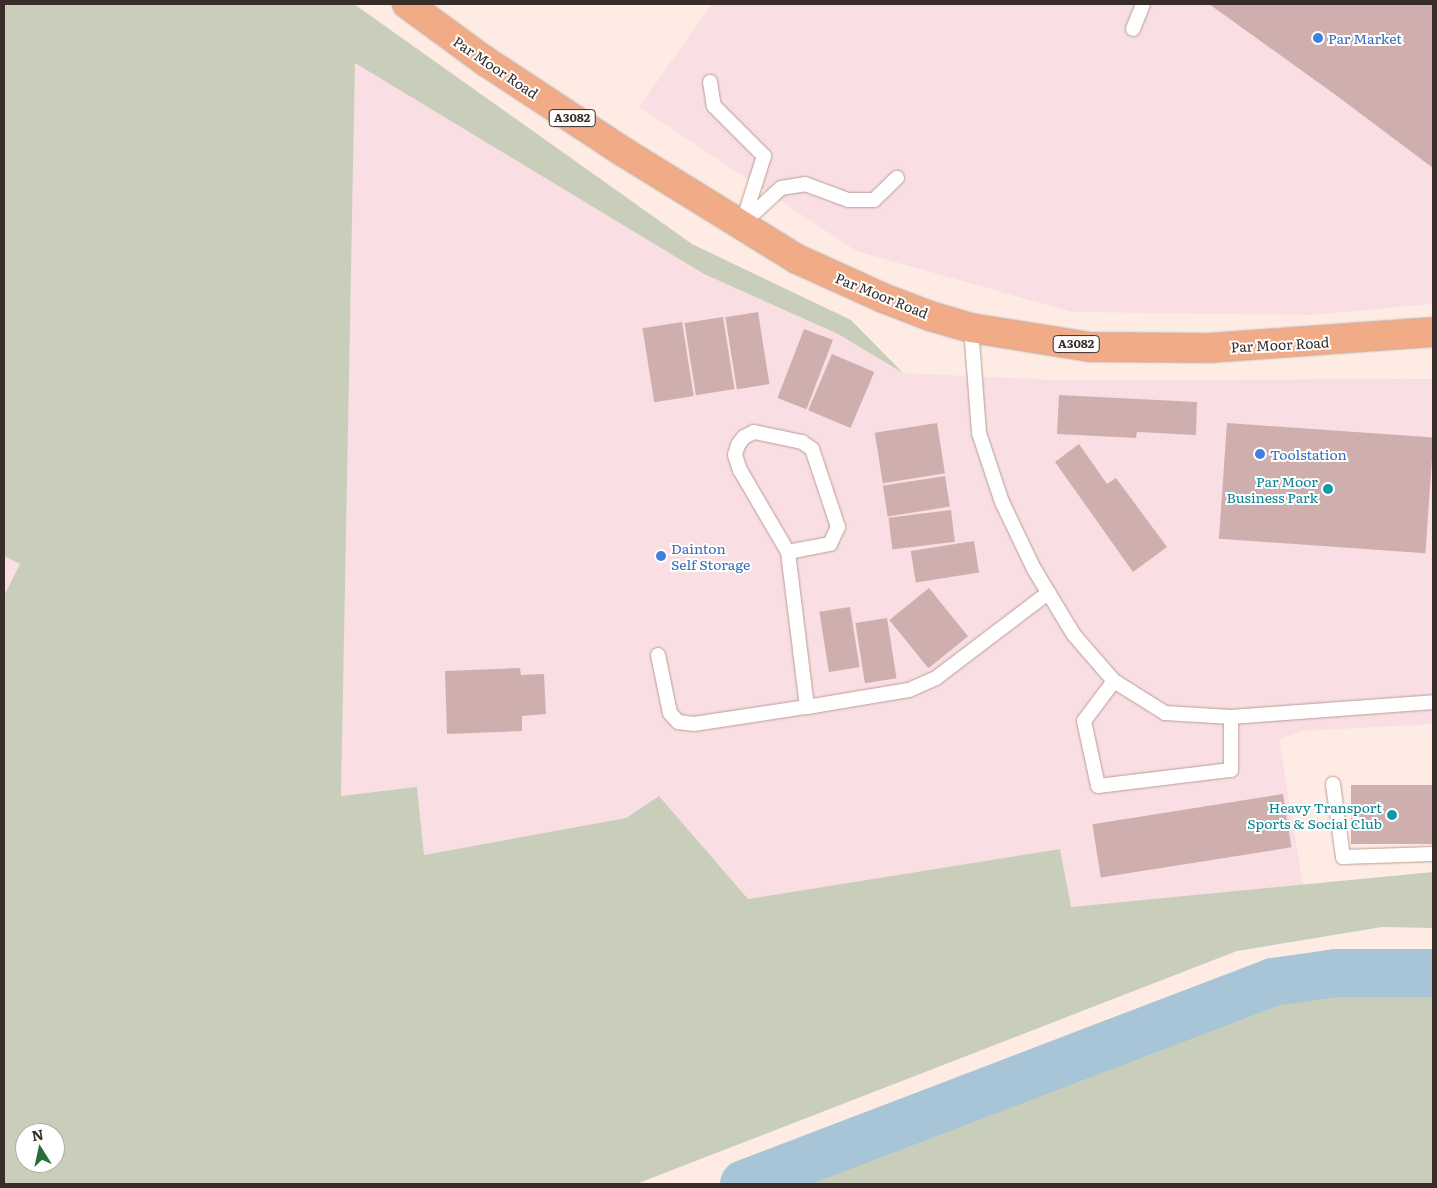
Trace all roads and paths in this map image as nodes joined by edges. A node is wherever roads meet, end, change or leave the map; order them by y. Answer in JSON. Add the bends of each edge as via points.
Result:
{"nodes":[{"id":1,"x":407,"y":4,"type":"edge"},
{"id":2,"x":1142,"y":4,"type":"edge"},
{"id":3,"x":1133,"y":29,"type":"dead end"},
{"id":4,"x":710,"y":82,"type":"dead end"},
{"id":5,"x":897,"y":178,"type":"dead end"},
{"id":6,"x":742,"y":225,"type":"junction"},
{"id":7,"x":971,"y":328,"type":"junction"},
{"id":8,"x":1433,"y":332,"type":"edge"},
{"id":9,"x":788,"y":552,"type":"junction"},
{"id":10,"x":1048,"y":593,"type":"junction"},
{"id":11,"x":658,"y":654,"type":"dead end"},
{"id":12,"x":1114,"y":681,"type":"junction"},
{"id":13,"x":1433,"y":702,"type":"edge"},
{"id":14,"x":807,"y":707,"type":"junction"},
{"id":15,"x":1231,"y":717,"type":"junction"},
{"id":16,"x":1333,"y":784,"type":"dead end"},
{"id":17,"x":1433,"y":854,"type":"edge"}],
"edges":[{"from":1,"to":6,"type":"main road","name":"Par Moor Road","number":"A3082","via":[[485,62]]},
{"from":2,"to":3,"type":"lane"},
{"from":4,"to":6,"type":"lane","via":[[714,106],[764,156]]},
{"from":5,"to":6,"type":"lane","via":[[874,200],[848,200],[805,184],[782,188]]},
{"from":6,"to":7,"type":"main road","name":"Par Moor Road","number":"A3082","via":[[797,259],[883,298]]},
{"from":7,"to":8,"type":"main road","name":"Par Moor Road","number":"A3082","via":[[1090,347],[1209,348]]},
{"from":7,"to":10,"type":"lane","via":[[978,433],[1002,502]]},
{"from":9,"to":9,"type":"lane","via":[[740,470],[735,455],[744,437],[754,432],[802,442],[812,449],[838,527],[830,544]]},
{"from":9,"to":14,"type":"lane"},
{"from":10,"to":12,"type":"lane","via":[[1074,635]]},
{"from":10,"to":14,"type":"lane","via":[[936,678],[909,690]]},
{"from":11,"to":14,"type":"lane","via":[[670,712],[678,722],[694,724]]},
{"from":12,"to":15,"type":"lane","via":[[1165,713]]},
{"from":12,"to":15,"type":"lane","via":[[1084,722],[1098,786],[1231,770]]},
{"from":13,"to":15,"type":"lane"},
{"from":16,"to":17,"type":"lane","via":[[1343,857]]}]}
